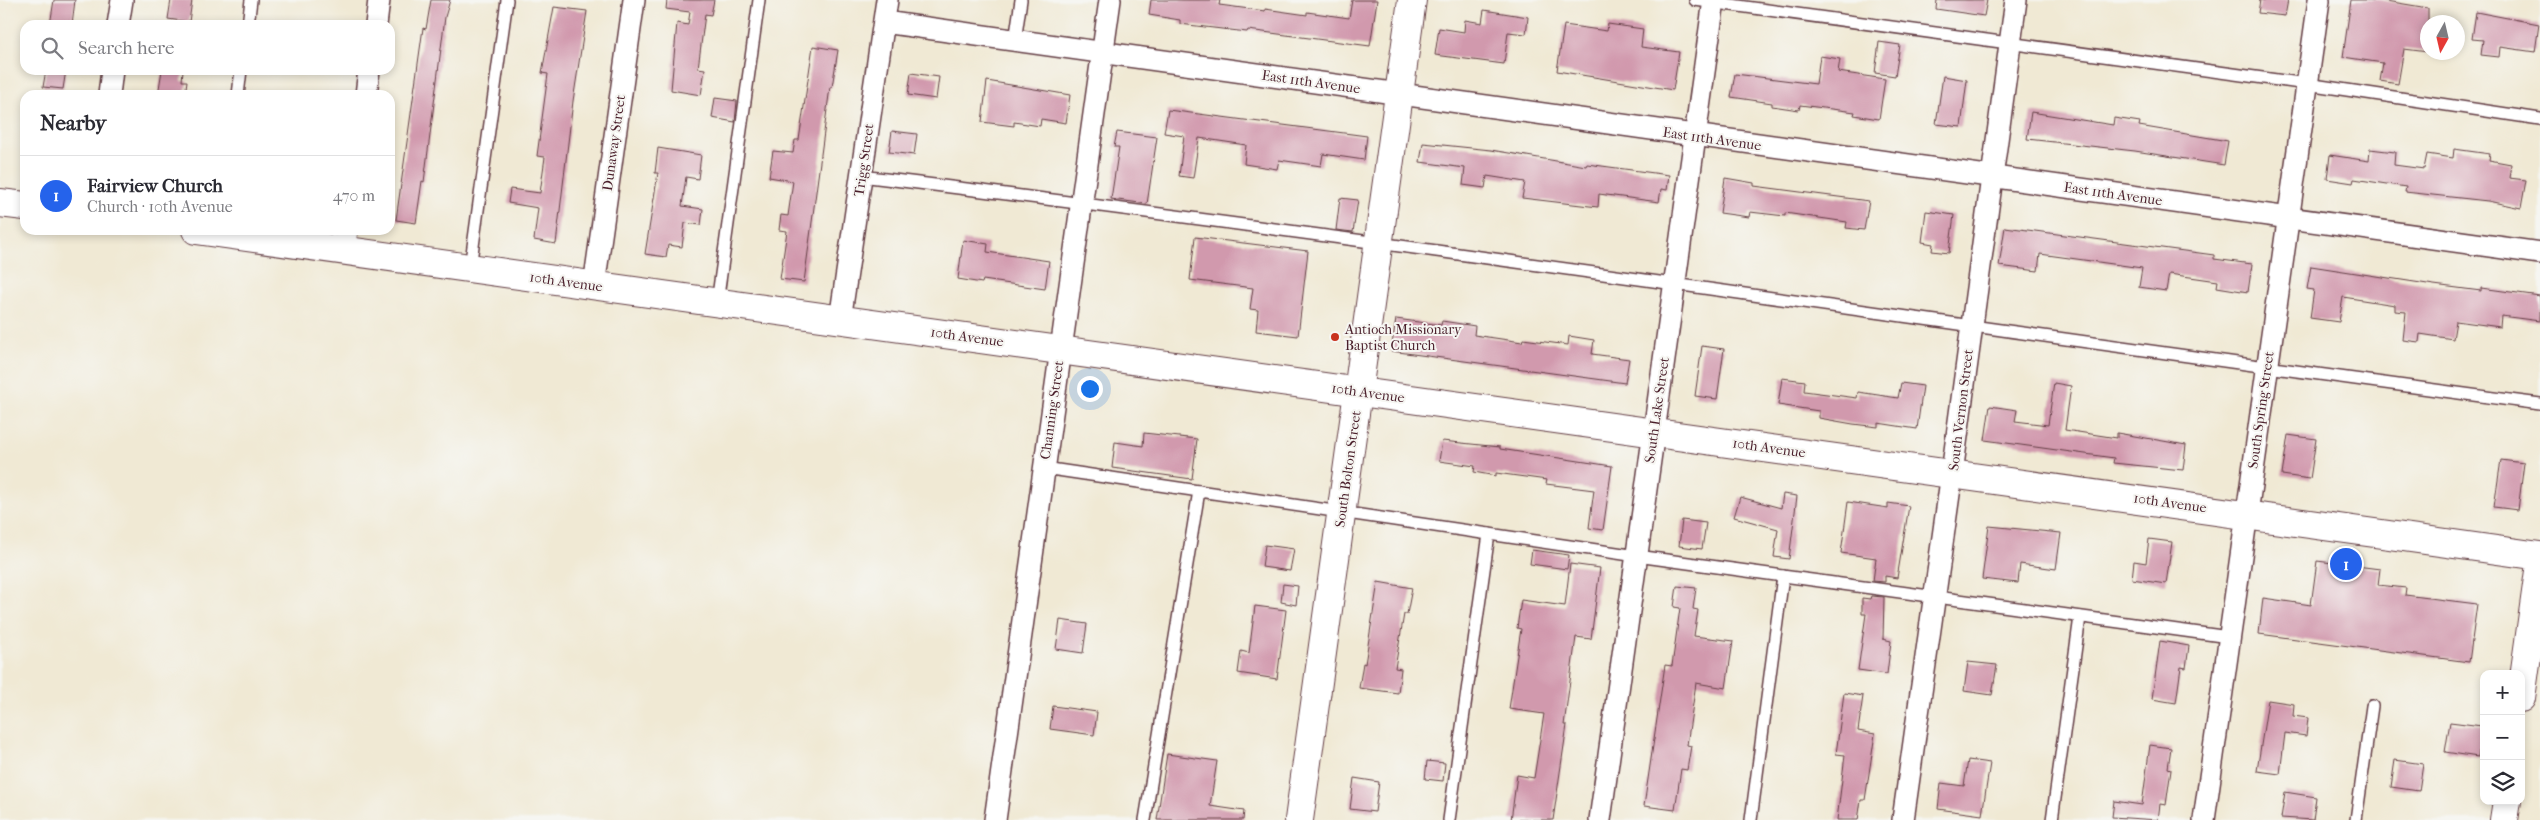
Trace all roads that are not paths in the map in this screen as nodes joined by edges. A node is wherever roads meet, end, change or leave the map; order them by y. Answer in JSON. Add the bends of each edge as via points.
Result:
{"nodes":[{"id":1,"x":122,"y":0,"type":"edge"},
{"id":2,"x":251,"y":0,"type":"edge"},
{"id":3,"x":379,"y":0,"type":"edge"},
{"id":4,"x":507,"y":0,"type":"edge"},
{"id":5,"x":634,"y":0,"type":"edge"},
{"id":6,"x":759,"y":0,"type":"edge"},
{"id":7,"x":887,"y":0,"type":"edge"},
{"id":8,"x":1021,"y":0,"type":"edge"},
{"id":9,"x":1110,"y":0,"type":"edge"},
{"id":10,"x":1412,"y":0,"type":"edge"},
{"id":11,"x":2016,"y":0,"type":"edge"},
{"id":12,"x":2319,"y":0,"type":"edge"},
{"id":13,"x":1707,"y":1,"type":"edge"},
{"id":14,"x":119,"y":20,"type":"edge"},
{"id":15,"x":249,"y":20,"type":"edge"},
{"id":16,"x":377,"y":20,"type":"edge"},
{"id":17,"x":884,"y":22,"type":"junction"},
{"id":18,"x":1015,"y":41,"type":"junction"},
{"id":19,"x":2010,"y":43,"type":"junction"},
{"id":20,"x":1102,"y":54,"type":"junction"},
{"id":21,"x":111,"y":75,"type":"edge"},
{"id":22,"x":240,"y":75,"type":"edge"},
{"id":23,"x":368,"y":75,"type":"edge"},
{"id":24,"x":2307,"y":84,"type":"junction"},
{"id":25,"x":110,"y":90,"type":"edge"},
{"id":26,"x":239,"y":90,"type":"edge"},
{"id":27,"x":367,"y":90,"type":"edge"},
{"id":28,"x":1399,"y":94,"type":"junction"},
{"id":29,"x":2540,"y":119,"type":"edge"},
{"id":30,"x":1696,"y":137,"type":"junction"},
{"id":31,"x":862,"y":176,"type":"junction"},
{"id":32,"x":1990,"y":176,"type":"junction"},
{"id":33,"x":1082,"y":202,"type":"junction"},
{"id":34,"x":0,"y":203,"type":"edge"},
{"id":35,"x":20,"y":205,"type":"edge"},
{"id":36,"x":2288,"y":218,"type":"junction"},
{"id":37,"x":271,"y":235,"type":"edge"},
{"id":38,"x":345,"y":240,"type":"edge"},
{"id":39,"x":1378,"y":244,"type":"junction"},
{"id":40,"x":2540,"y":253,"type":"edge"},
{"id":41,"x":470,"y":268,"type":"junction"},
{"id":42,"x":1675,"y":283,"type":"junction"},
{"id":43,"x":594,"y":286,"type":"junction"},
{"id":44,"x":717,"y":302,"type":"junction"},
{"id":45,"x":840,"y":320,"type":"junction"},
{"id":46,"x":1971,"y":326,"type":"junction"},
{"id":47,"x":1061,"y":350,"type":"junction"},
{"id":48,"x":2267,"y":368,"type":"junction"},
{"id":49,"x":1358,"y":392,"type":"junction"},
{"id":50,"x":2540,"y":404,"type":"edge"},
{"id":51,"x":1654,"y":432,"type":"junction"},
{"id":52,"x":1044,"y":468,"type":"junction"},
{"id":53,"x":1952,"y":473,"type":"junction"},
{"id":54,"x":1198,"y":491,"type":"junction"},
{"id":55,"x":1342,"y":513,"type":"junction"},
{"id":56,"x":2247,"y":514,"type":"junction"},
{"id":57,"x":1489,"y":534,"type":"junction"},
{"id":58,"x":1637,"y":556,"type":"junction"},
{"id":59,"x":2540,"y":556,"type":"edge"},
{"id":60,"x":2540,"y":564,"type":"edge"},
{"id":61,"x":1783,"y":576,"type":"junction"},
{"id":62,"x":1934,"y":598,"type":"junction"},
{"id":63,"x":2080,"y":617,"type":"junction"},
{"id":64,"x":2229,"y":638,"type":"junction"},
{"id":65,"x":2526,"y":686,"type":"edge"},
{"id":66,"x":2372,"y":706,"type":"dead end"},
{"id":67,"x":2506,"y":805,"type":"edge"},
{"id":68,"x":995,"y":820,"type":"edge"},
{"id":69,"x":1145,"y":820,"type":"edge"},
{"id":70,"x":1299,"y":820,"type":"edge"},
{"id":71,"x":1449,"y":820,"type":"edge"},
{"id":72,"x":1600,"y":820,"type":"edge"},
{"id":73,"x":1751,"y":820,"type":"edge"},
{"id":74,"x":1903,"y":820,"type":"edge"},
{"id":75,"x":2052,"y":820,"type":"edge"},
{"id":76,"x":2204,"y":820,"type":"edge"},
{"id":77,"x":2356,"y":820,"type":"edge"},
{"id":78,"x":2504,"y":820,"type":"edge"}],
"edges":[{"from":1,"to":14,"type":"street"},
{"from":2,"to":15,"type":"lane"},
{"from":3,"to":16,"type":"street"},
{"from":4,"to":41,"type":"lane"},
{"from":5,"to":43,"type":"street","name":"Dunaway Street"},
{"from":6,"to":44,"type":"lane"},
{"from":7,"to":17,"type":"street","name":"Trigg Street"},
{"from":8,"to":18,"type":"lane"},
{"from":9,"to":20,"type":"street","name":"Channing Street"},
{"from":10,"to":28,"type":"main road","name":"South Bolton Street"},
{"from":11,"to":19,"type":"street","name":"South Vernon Street"},
{"from":12,"to":24,"type":"street","name":"South Spring Street"},
{"from":13,"to":19,"type":"lane"},
{"from":13,"to":30,"type":"street","name":"South Lake Street"},
{"from":17,"to":18,"type":"street","name":"East 11th Avenue"},
{"from":17,"to":31,"type":"street","name":"Trigg Street"},
{"from":18,"to":20,"type":"street","name":"East 11th Avenue"},
{"from":19,"to":24,"type":"lane"},
{"from":19,"to":32,"type":"street","name":"South Vernon Street"},
{"from":20,"to":28,"type":"street","name":"East 11th Avenue"},
{"from":20,"to":33,"type":"street","name":"Channing Street"},
{"from":21,"to":25,"type":"street"},
{"from":22,"to":26,"type":"lane"},
{"from":23,"to":27,"type":"street"},
{"from":24,"to":29,"type":"lane"},
{"from":24,"to":36,"type":"street","name":"South Spring Street"},
{"from":28,"to":30,"type":"street","name":"East 11th Avenue"},
{"from":28,"to":39,"type":"main road","name":"South Bolton Street"},
{"from":30,"to":32,"type":"street","name":"East 11th Avenue"},
{"from":30,"to":42,"type":"street","name":"South Lake Street"},
{"from":31,"to":33,"type":"lane"},
{"from":31,"to":45,"type":"street","name":"Trigg Street"},
{"from":32,"to":36,"type":"street","name":"East 11th Avenue"},
{"from":32,"to":46,"type":"street","name":"South Vernon Street"},
{"from":33,"to":39,"type":"lane"},
{"from":33,"to":47,"type":"street","name":"Channing Street"},
{"from":34,"to":35,"type":"main road"},
{"from":36,"to":40,"type":"street","name":"East 11th Avenue"},
{"from":36,"to":48,"type":"street","name":"South Spring Street"},
{"from":37,"to":38,"type":"main road","name":"10th Avenue"},
{"from":38,"to":41,"type":"main road","name":"10th Avenue"},
{"from":39,"to":42,"type":"lane"},
{"from":39,"to":49,"type":"main road","name":"South Bolton Street"},
{"from":41,"to":43,"type":"main road","name":"10th Avenue"},
{"from":42,"to":46,"type":"lane"},
{"from":42,"to":51,"type":"street","name":"South Lake Street"},
{"from":43,"to":44,"type":"main road","name":"10th Avenue"},
{"from":44,"to":45,"type":"main road","name":"10th Avenue"},
{"from":45,"to":47,"type":"main road","name":"10th Avenue"},
{"from":46,"to":48,"type":"lane"},
{"from":46,"to":53,"type":"street","name":"South Vernon Street"},
{"from":47,"to":49,"type":"main road","name":"10th Avenue"},
{"from":47,"to":52,"type":"street","name":"Channing Street"},
{"from":48,"to":50,"type":"lane"},
{"from":48,"to":56,"type":"street","name":"South Spring Street"},
{"from":49,"to":51,"type":"main road","name":"10th Avenue"},
{"from":49,"to":55,"type":"main road","name":"South Bolton Street"},
{"from":51,"to":53,"type":"main road","name":"10th Avenue"},
{"from":51,"to":58,"type":"street","name":"South Lake Street"},
{"from":52,"to":54,"type":"lane"},
{"from":52,"to":68,"type":"street","name":"Channing Street"},
{"from":53,"to":56,"type":"main road","name":"10th Avenue"},
{"from":53,"to":62,"type":"street","name":"South Vernon Street"},
{"from":54,"to":55,"type":"lane"},
{"from":54,"to":69,"type":"lane"},
{"from":55,"to":57,"type":"lane"},
{"from":55,"to":70,"type":"main road","name":"South Bolton Street"},
{"from":56,"to":59,"type":"main road","name":"10th Avenue"},
{"from":56,"to":64,"type":"street","name":"South Spring Street"},
{"from":57,"to":58,"type":"lane"},
{"from":57,"to":71,"type":"lane"},
{"from":58,"to":61,"type":"lane"},
{"from":58,"to":72,"type":"street","name":"South Lake Street"},
{"from":60,"to":65,"type":"main road"},
{"from":61,"to":62,"type":"lane"},
{"from":61,"to":73,"type":"lane"},
{"from":62,"to":63,"type":"lane"},
{"from":62,"to":74,"type":"street","name":"South Vernon Street"},
{"from":63,"to":64,"type":"lane"},
{"from":63,"to":75,"type":"lane"},
{"from":64,"to":76,"type":"street","name":"South Spring Street"},
{"from":66,"to":77,"type":"lane"},
{"from":67,"to":78,"type":"main road"}]}
